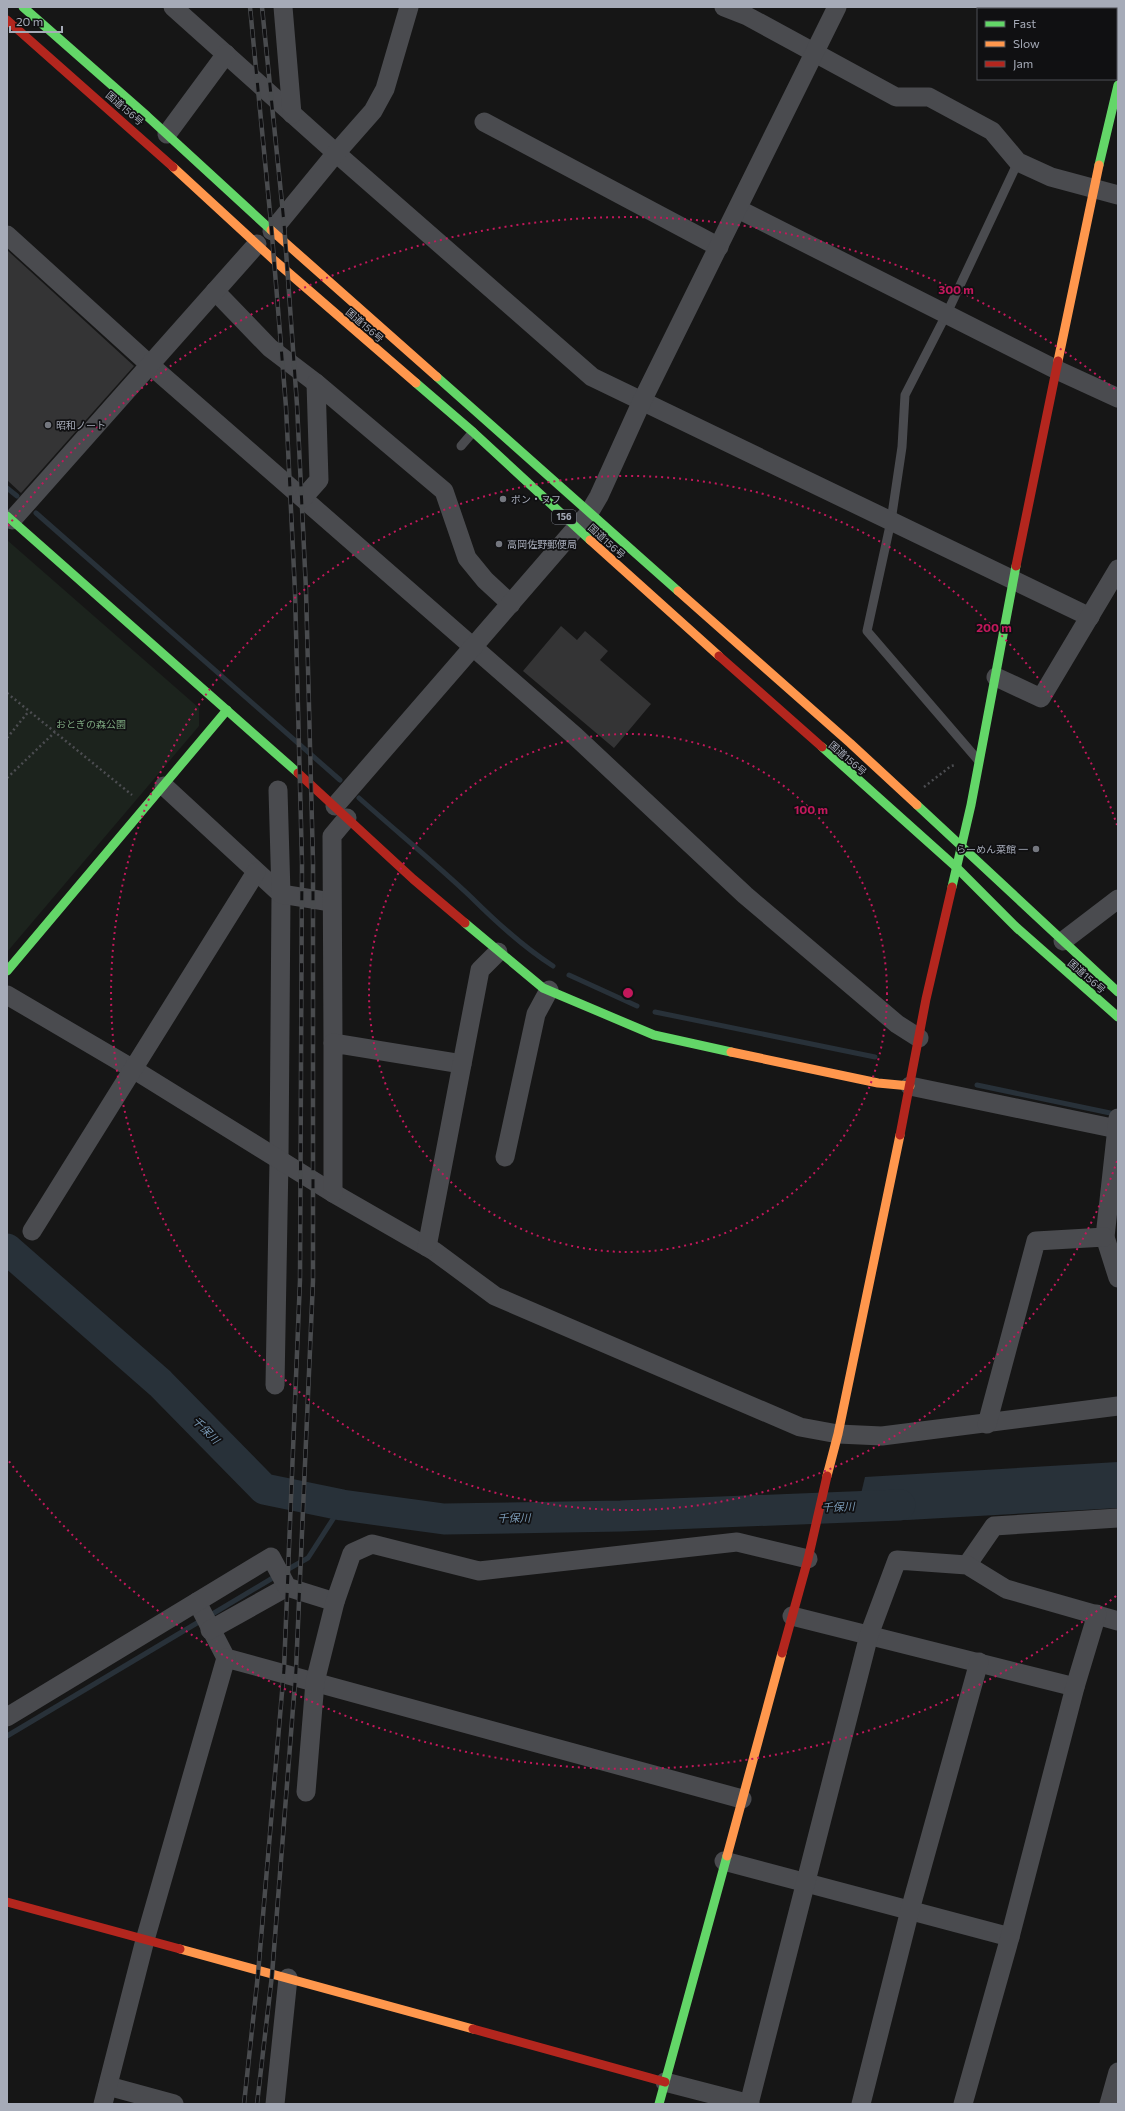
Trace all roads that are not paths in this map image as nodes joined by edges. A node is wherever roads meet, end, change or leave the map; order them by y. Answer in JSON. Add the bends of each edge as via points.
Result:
{"nodes":[{"id":1,"x":24,"y":7,"type":"edge"},
{"id":2,"x":173,"y":7,"type":"edge"},
{"id":3,"x":283,"y":7,"type":"edge"},
{"id":4,"x":409,"y":7,"type":"edge"},
{"id":5,"x":724,"y":7,"type":"edge"},
{"id":6,"x":837,"y":7,"type":"edge"},
{"id":7,"x":7,"y":20,"type":"edge"},
{"id":8,"x":226,"y":54,"type":"junction"},
{"id":9,"x":813,"y":54,"type":"junction"},
{"id":10,"x":1118,"y":85,"type":"edge"},
{"id":11,"x":292,"y":114,"type":"junction"},
{"id":12,"x":484,"y":122,"type":"dead end"},
{"id":13,"x":166,"y":134,"type":"junction"},
{"id":14,"x":336,"y":153,"type":"junction"},
{"id":15,"x":1018,"y":162,"type":"junction"},
{"id":16,"x":1094,"y":188,"type":"junction"},
{"id":17,"x":1118,"y":195,"type":"edge"},
{"id":18,"x":738,"y":209,"type":"junction"},
{"id":19,"x":272,"y":231,"type":"junction"},
{"id":20,"x":7,"y":234,"type":"edge"},
{"id":21,"x":257,"y":244,"type":"junction"},
{"id":22,"x":719,"y":247,"type":"junction"},
{"id":23,"x":215,"y":291,"type":"junction"},
{"id":24,"x":947,"y":313,"type":"junction"},
{"id":25,"x":149,"y":364,"type":"junction"},
{"id":26,"x":1057,"y":370,"type":"junction"},
{"id":27,"x":316,"y":383,"type":"junction"},
{"id":28,"x":1118,"y":398,"type":"edge"},
{"id":29,"x":642,"y":401,"type":"junction"},
{"id":30,"x":472,"y":432,"type":"junction"},
{"id":31,"x":461,"y":446,"type":"dead end"},
{"id":32,"x":303,"y":498,"type":"junction"},
{"id":33,"x":589,"y":513,"type":"junction"},
{"id":34,"x":9,"y":518,"type":"edge"},
{"id":35,"x":891,"y":521,"type":"junction"},
{"id":36,"x":576,"y":528,"type":"junction"},
{"id":37,"x":1118,"y":569,"type":"edge"},
{"id":38,"x":1013,"y":580,"type":"junction"},
{"id":39,"x":511,"y":604,"type":"junction"},
{"id":40,"x":1090,"y":617,"type":"junction"},
{"id":41,"x":474,"y":646,"type":"junction"},
{"id":42,"x":996,"y":677,"type":"junction"},
{"id":43,"x":227,"y":710,"type":"junction"},
{"id":44,"x":980,"y":762,"type":"junction"},
{"id":45,"x":164,"y":786,"type":"junction"},
{"id":46,"x":278,"y":790,"type":"dead end"},
{"id":47,"x":341,"y":812,"type":"junction"},
{"id":48,"x":961,"y":847,"type":"junction"},
{"id":49,"x":956,"y":867,"type":"junction"},
{"id":50,"x":256,"y":872,"type":"junction"},
{"id":51,"x":280,"y":894,"type":"junction"},
{"id":52,"x":1118,"y":899,"type":"edge"},
{"id":53,"x":331,"y":902,"type":"junction"},
{"id":54,"x":1063,"y":941,"type":"junction"},
{"id":55,"x":498,"y":952,"type":"junction"},
{"id":56,"x":7,"y":971,"type":"edge"},
{"id":57,"x":549,"y":990,"type":"junction"},
{"id":58,"x":1118,"y":992,"type":"edge"},
{"id":59,"x":7,"y":995,"type":"edge"},
{"id":60,"x":1118,"y":1017,"type":"edge"},
{"id":61,"x":919,"y":1038,"type":"junction"},
{"id":62,"x":333,"y":1043,"type":"junction"},
{"id":63,"x":462,"y":1064,"type":"junction"},
{"id":64,"x":133,"y":1069,"type":"junction"},
{"id":65,"x":910,"y":1086,"type":"junction"},
{"id":66,"x":1118,"y":1124,"type":"edge"},
{"id":67,"x":505,"y":1157,"type":"dead end"},
{"id":68,"x":279,"y":1160,"type":"junction"},
{"id":69,"x":333,"y":1194,"type":"junction"},
{"id":70,"x":32,"y":1231,"type":"dead end"},
{"id":71,"x":1105,"y":1237,"type":"junction"},
{"id":72,"x":427,"y":1247,"type":"junction"},
{"id":73,"x":1118,"y":1278,"type":"edge"},
{"id":74,"x":275,"y":1385,"type":"dead end"},
{"id":75,"x":1118,"y":1406,"type":"edge"},
{"id":76,"x":987,"y":1424,"type":"junction"},
{"id":77,"x":838,"y":1434,"type":"junction"},
{"id":78,"x":1118,"y":1518,"type":"edge"},
{"id":79,"x":808,"y":1559,"type":"junction"},
{"id":80,"x":968,"y":1565,"type":"junction"},
{"id":81,"x":287,"y":1587,"type":"junction"},
{"id":82,"x":197,"y":1602,"type":"junction"},
{"id":83,"x":335,"y":1602,"type":"junction"},
{"id":84,"x":1097,"y":1614,"type":"junction"},
{"id":85,"x":792,"y":1616,"type":"junction"},
{"id":86,"x":1118,"y":1621,"type":"edge"},
{"id":87,"x":210,"y":1630,"type":"junction"},
{"id":88,"x":869,"y":1635,"type":"junction"},
{"id":89,"x":226,"y":1658,"type":"junction"},
{"id":90,"x":979,"y":1662,"type":"junction"},
{"id":91,"x":315,"y":1682,"type":"junction"},
{"id":92,"x":1075,"y":1687,"type":"junction"},
{"id":93,"x":7,"y":1716,"type":"edge"},
{"id":94,"x":306,"y":1792,"type":"dead end"},
{"id":95,"x":742,"y":1799,"type":"junction"},
{"id":96,"x":724,"y":1861,"type":"junction"},
{"id":97,"x":806,"y":1883,"type":"junction"},
{"id":98,"x":7,"y":1902,"type":"edge"},
{"id":99,"x":910,"y":1910,"type":"junction"},
{"id":100,"x":1010,"y":1937,"type":"junction"},
{"id":101,"x":145,"y":1940,"type":"junction"},
{"id":102,"x":288,"y":1978,"type":"junction"},
{"id":103,"x":1118,"y":2072,"type":"edge"},
{"id":104,"x":665,"y":2082,"type":"junction"},
{"id":105,"x":108,"y":2086,"type":"junction"},
{"id":106,"x":103,"y":2104,"type":"edge"},
{"id":107,"x":174,"y":2104,"type":"edge"},
{"id":108,"x":275,"y":2104,"type":"edge"},
{"id":109,"x":659,"y":2104,"type":"edge"},
{"id":110,"x":750,"y":2104,"type":"edge"},
{"id":111,"x":861,"y":2104,"type":"edge"},
{"id":112,"x":963,"y":2104,"type":"edge"},
{"id":113,"x":1110,"y":2104,"type":"edge"}],
"edges":[{"from":1,"to":13,"type":"main road","name":"国道156号","number":"156"},
{"from":2,"to":8,"type":"street"},
{"from":3,"to":11,"type":"street"},
{"from":4,"to":14,"type":"street","via":[[385,89],[373,111]]},
{"from":5,"to":9,"type":"street","via":[[747,16]]},
{"from":6,"to":9,"type":"street"},
{"from":7,"to":21,"type":"main road","name":"国道156号","number":"156","via":[[133,130]]},
{"from":8,"to":11,"type":"street"},
{"from":8,"to":13,"type":"street"},
{"from":9,"to":15,"type":"street","via":[[896,97],[929,97],[992,131]]},
{"from":9,"to":18,"type":"street"},
{"from":10,"to":16,"type":"main road"},
{"from":11,"to":14,"type":"street"},
{"from":12,"to":22,"type":"street"},
{"from":13,"to":19,"type":"main road","name":"国道156号","number":"156"},
{"from":14,"to":19,"type":"street"},
{"from":14,"to":29,"type":"street","via":[[592,377]]},
{"from":15,"to":16,"type":"street","via":[[1051,177]]},
{"from":15,"to":24,"type":"lane"},
{"from":16,"to":17,"type":"street"},
{"from":16,"to":26,"type":"main road"},
{"from":18,"to":22,"type":"street"},
{"from":18,"to":24,"type":"street"},
{"from":19,"to":33,"type":"main road","name":"国道156号","number":"156"},
{"from":20,"to":25,"type":"street"},
{"from":21,"to":23,"type":"street"},
{"from":21,"to":30,"type":"main road","name":"国道156号","number":"156"},
{"from":22,"to":29,"type":"street"},
{"from":23,"to":25,"type":"street"},
{"from":23,"to":27,"type":"street","via":[[270,348]]},
{"from":24,"to":26,"type":"street"},
{"from":24,"to":35,"type":"lane","via":[[905,395],[902,447]]},
{"from":25,"to":32,"type":"street"},
{"from":25,"to":34,"type":"street"},
{"from":26,"to":28,"type":"street"},
{"from":26,"to":38,"type":"main road"},
{"from":27,"to":32,"type":"street","via":[[319,480]]},
{"from":27,"to":39,"type":"street","via":[[444,491],[453,526],[467,558],[485,580]]},
{"from":29,"to":33,"type":"street"},
{"from":29,"to":35,"type":"street"},
{"from":30,"to":31,"type":"lane"},
{"from":30,"to":36,"type":"main road","name":"国道156号","number":"156"},
{"from":32,"to":41,"type":"street","via":[[406,580]]},
{"from":33,"to":36,"type":"street"},
{"from":33,"to":48,"type":"main road","name":"国道156号","number":"156","via":[[850,743]]},
{"from":34,"to":43,"type":"main road"},
{"from":35,"to":38,"type":"street"},
{"from":35,"to":44,"type":"lane","via":[[867,631]]},
{"from":36,"to":39,"type":"street"},
{"from":36,"to":49,"type":"main road","name":"国道156号","number":"156"},
{"from":37,"to":40,"type":"street"},
{"from":38,"to":40,"type":"street"},
{"from":38,"to":42,"type":"main road"},
{"from":39,"to":41,"type":"street"},
{"from":40,"to":42,"type":"street","via":[[1041,698]]},
{"from":41,"to":47,"type":"street"},
{"from":41,"to":61,"type":"street","via":[[575,736],[745,895],[897,1024]]},
{"from":42,"to":44,"type":"main road"},
{"from":43,"to":45,"type":"main road"},
{"from":43,"to":47,"type":"main road"},
{"from":44,"to":48,"type":"main road"},
{"from":45,"to":50,"type":"street"},
{"from":45,"to":56,"type":"main road"},
{"from":46,"to":51,"type":"street"},
{"from":47,"to":53,"type":"street","via":[[332,836]]},
{"from":47,"to":55,"type":"main road"},
{"from":48,"to":49,"type":"main road"},
{"from":48,"to":54,"type":"main road","name":"国道156号","number":"156"},
{"from":49,"to":60,"type":"main road","name":"国道156号","number":"156","via":[[1017,928]]},
{"from":49,"to":61,"type":"main road"},
{"from":50,"to":51,"type":"street"},
{"from":50,"to":64,"type":"street"},
{"from":51,"to":53,"type":"street"},
{"from":51,"to":68,"type":"street"},
{"from":52,"to":54,"type":"street"},
{"from":53,"to":62,"type":"street"},
{"from":54,"to":58,"type":"main road","name":"国道156号","number":"156"},
{"from":55,"to":57,"type":"main road","via":[[542,988]]},
{"from":55,"to":63,"type":"street","via":[[480,970]]},
{"from":57,"to":65,"type":"main road","via":[[654,1035],[878,1083]]},
{"from":57,"to":67,"type":"street","via":[[536,1014]]},
{"from":59,"to":64,"type":"street"},
{"from":61,"to":65,"type":"main road"},
{"from":62,"to":63,"type":"street"},
{"from":62,"to":69,"type":"street"},
{"from":63,"to":72,"type":"street"},
{"from":64,"to":68,"type":"street"},
{"from":64,"to":70,"type":"street"},
{"from":65,"to":66,"type":"street"},
{"from":65,"to":77,"type":"main road"},
{"from":66,"to":71,"type":"street"},
{"from":68,"to":69,"type":"street"},
{"from":68,"to":74,"type":"street"},
{"from":69,"to":72,"type":"street"},
{"from":71,"to":73,"type":"street"},
{"from":71,"to":76,"type":"street","via":[[1036,1241]]},
{"from":72,"to":77,"type":"street","via":[[495,1296],[800,1427]]},
{"from":75,"to":76,"type":"street"},
{"from":76,"to":77,"type":"street","via":[[882,1436]]},
{"from":77,"to":79,"type":"main road"},
{"from":78,"to":80,"type":"street","via":[[994,1526]]},
{"from":79,"to":83,"type":"street","via":[[737,1542],[479,1571],[372,1544],[352,1552]]},
{"from":79,"to":85,"type":"main road"},
{"from":80,"to":84,"type":"street","via":[[1006,1589]]},
{"from":80,"to":88,"type":"street","via":[[897,1560]]},
{"from":81,"to":82,"type":"street","via":[[271,1557]]},
{"from":81,"to":83,"type":"street"},
{"from":81,"to":87,"type":"street"},
{"from":82,"to":87,"type":"street"},
{"from":82,"to":93,"type":"street"},
{"from":83,"to":91,"type":"street"},
{"from":84,"to":86,"type":"street"},
{"from":84,"to":92,"type":"street"},
{"from":85,"to":88,"type":"street"},
{"from":85,"to":95,"type":"main road"},
{"from":87,"to":89,"type":"street"},
{"from":88,"to":90,"type":"street"},
{"from":88,"to":97,"type":"street"},
{"from":89,"to":91,"type":"street"},
{"from":89,"to":101,"type":"street"},
{"from":90,"to":92,"type":"street"},
{"from":90,"to":99,"type":"street"},
{"from":91,"to":94,"type":"street"},
{"from":91,"to":95,"type":"street"},
{"from":92,"to":100,"type":"street"},
{"from":95,"to":96,"type":"main road"},
{"from":96,"to":97,"type":"street"},
{"from":96,"to":104,"type":"main road"},
{"from":97,"to":99,"type":"street"},
{"from":97,"to":110,"type":"street"},
{"from":98,"to":101,"type":"main road"},
{"from":99,"to":100,"type":"street"},
{"from":99,"to":111,"type":"street"},
{"from":100,"to":112,"type":"street"},
{"from":101,"to":102,"type":"main road"},
{"from":101,"to":105,"type":"street"},
{"from":102,"to":104,"type":"main road"},
{"from":102,"to":108,"type":"street"},
{"from":103,"to":113,"type":"street"},
{"from":104,"to":109,"type":"main road"},
{"from":104,"to":110,"type":"street"},
{"from":105,"to":106,"type":"street"},
{"from":105,"to":107,"type":"street"}]}
